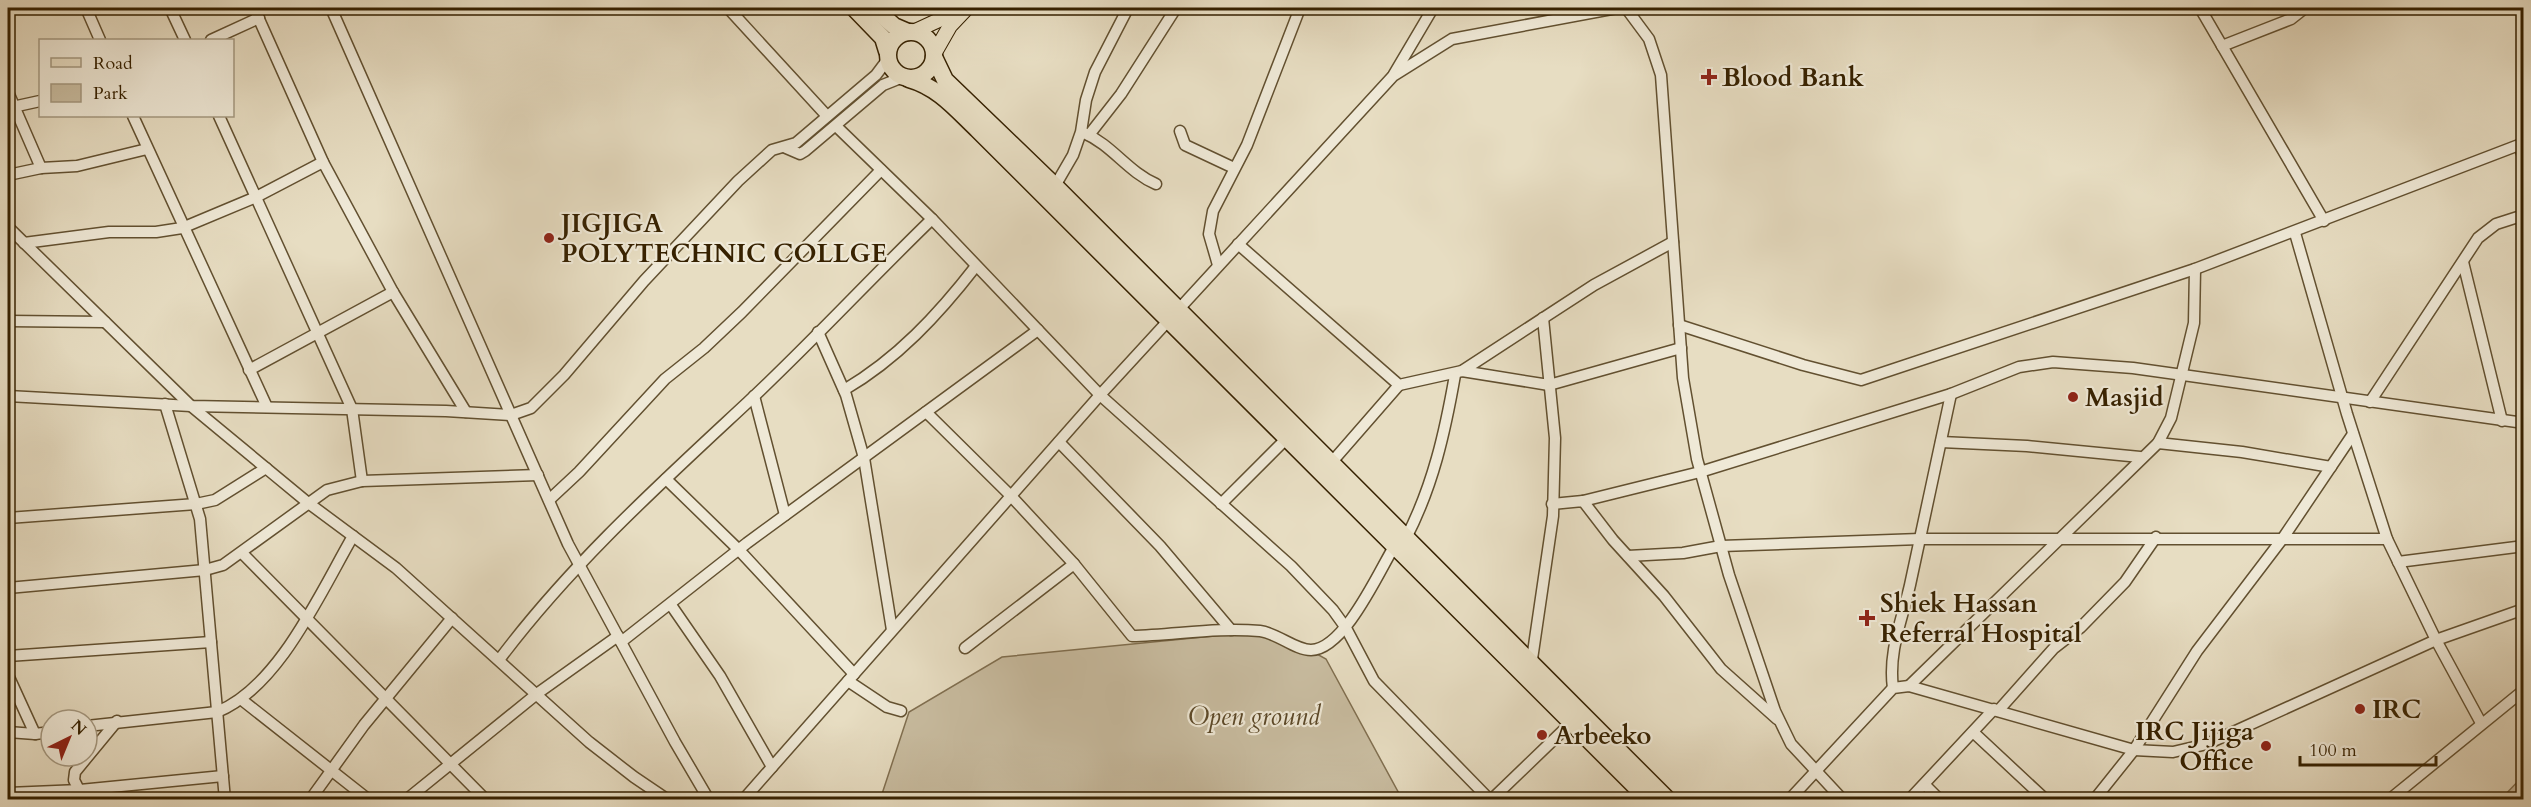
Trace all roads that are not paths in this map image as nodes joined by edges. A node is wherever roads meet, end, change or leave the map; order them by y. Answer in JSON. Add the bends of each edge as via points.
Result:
{"nodes":[{"id":1,"x":86,"y":8,"type":"edge"},
{"id":2,"x":170,"y":8,"type":"edge"},
{"id":3,"x":254,"y":8,"type":"edge"},
{"id":4,"x":332,"y":8,"type":"edge"},
{"id":5,"x":728,"y":8,"type":"edge"},
{"id":6,"x":854,"y":8,"type":"edge"},
{"id":7,"x":874,"y":8,"type":"edge"},
{"id":8,"x":953,"y":8,"type":"edge"},
{"id":9,"x":967,"y":8,"type":"edge"},
{"id":10,"x":1128,"y":8,"type":"edge"},
{"id":11,"x":1176,"y":8,"type":"edge"},
{"id":12,"x":1300,"y":8,"type":"edge"},
{"id":13,"x":1433,"y":8,"type":"edge"},
{"id":14,"x":1617,"y":8,"type":"edge"},
{"id":15,"x":1626,"y":8,"type":"edge"},
{"id":16,"x":2200,"y":8,"type":"edge"},
{"id":17,"x":2306,"y":8,"type":"edge"},
{"id":18,"x":259,"y":18,"type":"junction"},
{"id":19,"x":910,"y":32,"type":"junction"},
{"id":20,"x":100,"y":39,"type":"edge"},
{"id":21,"x":185,"y":39,"type":"edge"},
{"id":22,"x":213,"y":39,"type":"edge"},
{"id":23,"x":2222,"y":46,"type":"junction"},
{"id":24,"x":887,"y":55,"type":"junction"},
{"id":25,"x":934,"y":56,"type":"junction"},
{"id":26,"x":1393,"y":76,"type":"junction"},
{"id":27,"x":906,"y":78,"type":"junction"},
{"id":28,"x":8,"y":92,"type":"edge"},
{"id":29,"x":39,"y":101,"type":"edge"},
{"id":30,"x":11,"y":107,"type":"edge"},
{"id":31,"x":827,"y":116,"type":"junction"},
{"id":32,"x":133,"y":117,"type":"edge"},
{"id":33,"x":219,"y":117,"type":"edge"},
{"id":34,"x":836,"y":126,"type":"junction"},
{"id":35,"x":1180,"y":131,"type":"dead end"},
{"id":36,"x":1085,"y":133,"type":"junction"},
{"id":37,"x":2521,"y":144,"type":"edge"},
{"id":38,"x":786,"y":148,"type":"junction"},
{"id":39,"x":147,"y":149,"type":"junction"},
{"id":40,"x":2523,"y":159,"type":"edge"},
{"id":41,"x":323,"y":162,"type":"junction"},
{"id":42,"x":42,"y":168,"type":"junction"},
{"id":43,"x":1234,"y":168,"type":"junction"},
{"id":44,"x":881,"y":170,"type":"junction"},
{"id":45,"x":8,"y":175,"type":"edge"},
{"id":46,"x":1156,"y":184,"type":"dead end"},
{"id":47,"x":1055,"y":186,"type":"junction"},
{"id":48,"x":256,"y":197,"type":"junction"},
{"id":49,"x":2523,"y":215,"type":"edge"},
{"id":50,"x":932,"y":219,"type":"junction"},
{"id":51,"x":2324,"y":221,"type":"junction"},
{"id":52,"x":8,"y":227,"type":"edge"},
{"id":53,"x":182,"y":228,"type":"junction"},
{"id":54,"x":2295,"y":233,"type":"junction"},
{"id":55,"x":1673,"y":242,"type":"junction"},
{"id":56,"x":24,"y":243,"type":"junction"},
{"id":57,"x":1238,"y":244,"type":"junction"},
{"id":58,"x":2463,"y":262,"type":"junction"},
{"id":59,"x":1218,"y":265,"type":"junction"},
{"id":60,"x":976,"y":266,"type":"junction"},
{"id":61,"x":2195,"y":269,"type":"junction"},
{"id":62,"x":393,"y":292,"type":"junction"},
{"id":63,"x":1173,"y":316,"type":"junction"},
{"id":64,"x":1543,"y":318,"type":"junction"},
{"id":65,"x":8,"y":321,"type":"edge"},
{"id":66,"x":105,"y":322,"type":"junction"},
{"id":67,"x":1679,"y":325,"type":"junction"},
{"id":68,"x":1038,"y":330,"type":"junction"},
{"id":69,"x":818,"y":332,"type":"junction"},
{"id":70,"x":318,"y":335,"type":"junction"},
{"id":71,"x":1680,"y":348,"type":"junction"},
{"id":72,"x":249,"y":370,"type":"junction"},
{"id":73,"x":1459,"y":373,"type":"junction"},
{"id":74,"x":2182,"y":375,"type":"junction"},
{"id":75,"x":1399,"y":385,"type":"junction"},
{"id":76,"x":1549,"y":385,"type":"junction"},
{"id":77,"x":843,"y":390,"type":"junction"},
{"id":78,"x":1951,"y":394,"type":"junction"},
{"id":79,"x":1100,"y":395,"type":"junction"},
{"id":80,"x":8,"y":396,"type":"edge"},
{"id":81,"x":754,"y":396,"type":"junction"},
{"id":82,"x":2343,"y":398,"type":"junction"},
{"id":83,"x":2370,"y":402,"type":"junction"},
{"id":84,"x":165,"y":404,"type":"junction"},
{"id":85,"x":191,"y":406,"type":"junction"},
{"id":86,"x":267,"y":407,"type":"junction"},
{"id":87,"x":352,"y":409,"type":"junction"},
{"id":88,"x":466,"y":412,"type":"junction"},
{"id":89,"x":926,"y":412,"type":"junction"},
{"id":90,"x":511,"y":415,"type":"junction"},
{"id":91,"x":2502,"y":420,"type":"junction"},
{"id":92,"x":2523,"y":423,"type":"edge"},
{"id":93,"x":2354,"y":434,"type":"junction"},
{"id":94,"x":1288,"y":437,"type":"junction"},
{"id":95,"x":1059,"y":442,"type":"junction"},
{"id":96,"x":1941,"y":442,"type":"junction"},
{"id":97,"x":2158,"y":443,"type":"junction"},
{"id":98,"x":864,"y":458,"type":"junction"},
{"id":99,"x":2140,"y":458,"type":"junction"},
{"id":100,"x":1331,"y":463,"type":"junction"},
{"id":101,"x":2331,"y":467,"type":"junction"},
{"id":102,"x":266,"y":468,"type":"junction"},
{"id":103,"x":1700,"y":472,"type":"junction"},
{"id":104,"x":538,"y":476,"type":"junction"},
{"id":105,"x":666,"y":479,"type":"junction"},
{"id":106,"x":362,"y":481,"type":"junction"},
{"id":107,"x":1011,"y":496,"type":"junction"},
{"id":108,"x":549,"y":500,"type":"junction"},
{"id":109,"x":1583,"y":501,"type":"junction"},
{"id":110,"x":307,"y":502,"type":"junction"},
{"id":111,"x":196,"y":504,"type":"junction"},
{"id":112,"x":1221,"y":504,"type":"junction"},
{"id":113,"x":1552,"y":504,"type":"junction"},
{"id":114,"x":785,"y":515,"type":"junction"},
{"id":115,"x":8,"y":518,"type":"edge"},
{"id":116,"x":353,"y":537,"type":"junction"},
{"id":117,"x":2156,"y":537,"type":"junction"},
{"id":118,"x":2060,"y":538,"type":"junction"},
{"id":119,"x":2283,"y":538,"type":"junction"},
{"id":120,"x":1920,"y":539,"type":"junction"},
{"id":121,"x":2387,"y":539,"type":"junction"},
{"id":122,"x":1400,"y":542,"type":"junction"},
{"id":123,"x":1721,"y":546,"type":"junction"},
{"id":124,"x":2523,"y":546,"type":"edge"},
{"id":125,"x":739,"y":550,"type":"junction"},
{"id":126,"x":242,"y":553,"type":"junction"},
{"id":127,"x":1628,"y":556,"type":"junction"},
{"id":128,"x":2398,"y":562,"type":"junction"},
{"id":129,"x":1074,"y":564,"type":"junction"},
{"id":130,"x":580,"y":565,"type":"junction"},
{"id":131,"x":205,"y":570,"type":"junction"},
{"id":132,"x":8,"y":588,"type":"edge"},
{"id":133,"x":671,"y":605,"type":"junction"},
{"id":134,"x":2523,"y":609,"type":"edge"},
{"id":135,"x":452,"y":618,"type":"junction"},
{"id":136,"x":305,"y":619,"type":"junction"},
{"id":137,"x":1346,"y":628,"type":"junction"},
{"id":138,"x":892,"y":630,"type":"junction"},
{"id":139,"x":1231,"y":630,"type":"junction"},
{"id":140,"x":620,"y":639,"type":"junction"},
{"id":141,"x":2436,"y":640,"type":"junction"},
{"id":142,"x":211,"y":642,"type":"junction"},
{"id":143,"x":965,"y":648,"type":"dead end"},
{"id":144,"x":8,"y":656,"type":"edge"},
{"id":145,"x":499,"y":660,"type":"junction"},
{"id":146,"x":1530,"y":671,"type":"junction"},
{"id":147,"x":8,"y":675,"type":"edge"},
{"id":148,"x":851,"y":677,"type":"junction"},
{"id":149,"x":1909,"y":686,"type":"junction"},
{"id":150,"x":1893,"y":688,"type":"junction"},
{"id":151,"x":2523,"y":690,"type":"edge"},
{"id":152,"x":538,"y":693,"type":"junction"},
{"id":153,"x":386,"y":697,"type":"junction"},
{"id":154,"x":242,"y":700,"type":"junction"},
{"id":155,"x":1996,"y":710,"type":"junction"},
{"id":156,"x":901,"y":711,"type":"dead end"},
{"id":157,"x":217,"y":712,"type":"junction"},
{"id":158,"x":117,"y":721,"type":"junction"},
{"id":159,"x":1572,"y":722,"type":"junction"},
{"id":160,"x":1780,"y":722,"type":"junction"},
{"id":161,"x":2481,"y":723,"type":"junction"},
{"id":162,"x":99,"y":724,"type":"edge"},
{"id":163,"x":8,"y":732,"type":"edge"},
{"id":164,"x":1973,"y":732,"type":"junction"},
{"id":165,"x":35,"y":734,"type":"junction"},
{"id":166,"x":39,"y":734,"type":"edge"},
{"id":167,"x":2134,"y":750,"type":"junction"},
{"id":168,"x":450,"y":762,"type":"junction"},
{"id":169,"x":772,"y":767,"type":"junction"},
{"id":170,"x":330,"y":770,"type":"junction"},
{"id":171,"x":1816,"y":771,"type":"junction"},
{"id":172,"x":223,"y":776,"type":"junction"},
{"id":173,"x":1925,"y":785,"type":"junction"},
{"id":174,"x":8,"y":793,"type":"edge"},
{"id":175,"x":82,"y":795,"type":"edge"},
{"id":176,"x":225,"y":800,"type":"edge"},
{"id":177,"x":310,"y":800,"type":"edge"},
{"id":178,"x":369,"y":800,"type":"edge"},
{"id":179,"x":406,"y":800,"type":"edge"},
{"id":180,"x":486,"y":800,"type":"edge"},
{"id":181,"x":668,"y":800,"type":"edge"},
{"id":182,"x":709,"y":800,"type":"edge"},
{"id":183,"x":743,"y":800,"type":"edge"},
{"id":184,"x":1490,"y":800,"type":"edge"},
{"id":185,"x":1649,"y":800,"type":"edge"},
{"id":186,"x":1668,"y":800,"type":"edge"},
{"id":187,"x":1789,"y":800,"type":"edge"},
{"id":188,"x":1843,"y":800,"type":"edge"},
{"id":189,"x":1909,"y":800,"type":"edge"},
{"id":190,"x":1940,"y":800,"type":"edge"},
{"id":191,"x":2046,"y":800,"type":"edge"},
{"id":192,"x":2094,"y":800,"type":"edge"},
{"id":193,"x":2389,"y":800,"type":"edge"}],
"edges":[{"from":1,"to":20,"type":"street"},
{"from":2,"to":21,"type":"street"},
{"from":3,"to":18,"type":"street"},
{"from":4,"to":90,"type":"street"},
{"from":5,"to":31,"type":"street"},
{"from":6,"to":24,"type":"highway","via":[[883,38]]},
{"from":7,"to":19,"type":"highway","via":[[894,26]]},
{"from":8,"to":19,"type":"main road","via":[[939,20]]},
{"from":9,"to":25,"type":"main road","via":[[950,26]]},
{"from":10,"to":36,"type":"street","via":[[1095,72],[1086,100]]},
{"from":11,"to":36,"type":"street","via":[[1121,94]]},
{"from":12,"to":43,"type":"street","via":[[1274,81]]},
{"from":13,"to":26,"type":"street"},
{"from":14,"to":26,"type":"street","via":[[1452,39]]},
{"from":15,"to":55,"type":"street","via":[[1649,39],[1661,75]]},
{"from":16,"to":23,"type":"street"},
{"from":17,"to":23,"type":"street","via":[[2291,19]]},
{"from":18,"to":22,"type":"street"},
{"from":18,"to":41,"type":"street"},
{"from":19,"to":24,"type":"highway","via":[[894,38]]},
{"from":19,"to":25,"type":"highway","via":[[928,39]]},
{"from":23,"to":51,"type":"street"},
{"from":24,"to":27,"type":"highway","via":[[894,72]]},
{"from":24,"to":31,"type":"street","via":[[876,75]]},
{"from":25,"to":27,"type":"highway","via":[[924,75]]},
{"from":25,"to":47,"type":"highway","via":[[945,80]]},
{"from":26,"to":57,"type":"street"},
{"from":27,"to":34,"type":"street","via":[[883,85]]},
{"from":27,"to":63,"type":"highway","via":[[936,90]]},
{"from":28,"to":30,"type":"street"},
{"from":29,"to":30,"type":"street"},
{"from":30,"to":42,"type":"street"},
{"from":31,"to":38,"type":"street"},
{"from":32,"to":39,"type":"street"},
{"from":33,"to":48,"type":"street"},
{"from":34,"to":38,"type":"street","via":[[800,154]]},
{"from":34,"to":44,"type":"street"},
{"from":35,"to":43,"type":"street","via":[[1185,145]]},
{"from":36,"to":46,"type":"street","via":[[1140,177]]},
{"from":36,"to":47,"type":"street"},
{"from":37,"to":40,"type":"street"},
{"from":37,"to":51,"type":"street"},
{"from":38,"to":90,"type":"street","via":[[772,150],[738,181],[644,281],[564,375],[531,408]]},
{"from":39,"to":42,"type":"street","via":[[77,166]]},
{"from":39,"to":53,"type":"street"},
{"from":41,"to":48,"type":"street"},
{"from":41,"to":62,"type":"street"},
{"from":42,"to":45,"type":"street"},
{"from":43,"to":59,"type":"street","via":[[1214,211],[1209,234]]},
{"from":44,"to":50,"type":"street"},
{"from":44,"to":108,"type":"street","via":[[742,312],[665,379]]},
{"from":47,"to":63,"type":"highway"},
{"from":48,"to":53,"type":"street"},
{"from":48,"to":70,"type":"street"},
{"from":49,"to":58,"type":"street","via":[[2496,224],[2478,238]]},
{"from":50,"to":60,"type":"street"},
{"from":50,"to":69,"type":"street"},
{"from":51,"to":54,"type":"street"},
{"from":52,"to":56,"type":"street"},
{"from":53,"to":56,"type":"street"},
{"from":53,"to":72,"type":"street"},
{"from":54,"to":61,"type":"street"},
{"from":54,"to":82,"type":"street"},
{"from":55,"to":64,"type":"street"},
{"from":55,"to":67,"type":"street"},
{"from":56,"to":66,"type":"street"},
{"from":57,"to":59,"type":"street"},
{"from":57,"to":75,"type":"street"},
{"from":58,"to":83,"type":"street"},
{"from":58,"to":91,"type":"street"},
{"from":59,"to":63,"type":"street"},
{"from":60,"to":68,"type":"street"},
{"from":60,"to":77,"type":"street","via":[[897,354]]},
{"from":61,"to":67,"type":"street","via":[[1861,380]]},
{"from":61,"to":74,"type":"street","via":[[2194,323]]},
{"from":62,"to":70,"type":"street"},
{"from":62,"to":88,"type":"street"},
{"from":63,"to":79,"type":"street"},
{"from":63,"to":94,"type":"highway"},
{"from":63,"to":100,"type":"highway"},
{"from":64,"to":73,"type":"street"},
{"from":64,"to":76,"type":"street"},
{"from":65,"to":66,"type":"street"},
{"from":66,"to":85,"type":"street"},
{"from":67,"to":71,"type":"street"},
{"from":68,"to":79,"type":"street"},
{"from":68,"to":89,"type":"street"},
{"from":69,"to":77,"type":"street"},
{"from":69,"to":81,"type":"street"},
{"from":70,"to":72,"type":"street"},
{"from":70,"to":87,"type":"street"},
{"from":71,"to":76,"type":"street"},
{"from":71,"to":103,"type":"street"},
{"from":72,"to":86,"type":"street"},
{"from":73,"to":75,"type":"street"},
{"from":73,"to":76,"type":"street"},
{"from":73,"to":122,"type":"street","via":[[1433,476],[1420,512]]},
{"from":74,"to":78,"type":"street","via":[[2053,362],[2019,367]]},
{"from":74,"to":82,"type":"street"},
{"from":74,"to":97,"type":"street"},
{"from":75,"to":100,"type":"street"},
{"from":76,"to":113,"type":"street","via":[[1555,438]]},
{"from":77,"to":98,"type":"street"},
{"from":78,"to":96,"type":"street"},
{"from":78,"to":103,"type":"street"},
{"from":79,"to":95,"type":"street"},
{"from":79,"to":112,"type":"street"},
{"from":80,"to":84,"type":"street"},
{"from":81,"to":105,"type":"street"},
{"from":81,"to":114,"type":"street"},
{"from":82,"to":83,"type":"street"},
{"from":82,"to":93,"type":"street"},
{"from":83,"to":91,"type":"street"},
{"from":84,"to":85,"type":"street"},
{"from":84,"to":111,"type":"street"},
{"from":85,"to":86,"type":"street"},
{"from":85,"to":102,"type":"street"},
{"from":86,"to":87,"type":"street"},
{"from":87,"to":88,"type":"street"},
{"from":87,"to":106,"type":"street"},
{"from":88,"to":90,"type":"street"},
{"from":89,"to":98,"type":"street"},
{"from":89,"to":107,"type":"street"},
{"from":90,"to":104,"type":"street"},
{"from":91,"to":92,"type":"street"},
{"from":93,"to":101,"type":"street"},
{"from":93,"to":121,"type":"street"},
{"from":94,"to":112,"type":"street"},
{"from":94,"to":122,"type":"highway"},
{"from":95,"to":107,"type":"street"},
{"from":95,"to":139,"type":"street","via":[[1160,546]]},
{"from":96,"to":99,"type":"street"},
{"from":96,"to":120,"type":"street"},
{"from":97,"to":99,"type":"street"},
{"from":97,"to":101,"type":"street"},
{"from":98,"to":114,"type":"street"},
{"from":98,"to":138,"type":"street"},
{"from":99,"to":118,"type":"street"},
{"from":100,"to":122,"type":"highway"},
{"from":101,"to":119,"type":"street"},
{"from":102,"to":110,"type":"street"},
{"from":102,"to":111,"type":"street","via":[[215,500]]},
{"from":103,"to":109,"type":"street"},
{"from":103,"to":123,"type":"street"},
{"from":104,"to":106,"type":"street"},
{"from":104,"to":108,"type":"street"},
{"from":105,"to":125,"type":"street"},
{"from":105,"to":130,"type":"street"},
{"from":106,"to":110,"type":"street","via":[[327,490]]},
{"from":107,"to":129,"type":"street"},
{"from":107,"to":138,"type":"street"},
{"from":108,"to":130,"type":"street"},
{"from":109,"to":113,"type":"street"},
{"from":109,"to":127,"type":"street"},
{"from":110,"to":116,"type":"street"},
{"from":110,"to":126,"type":"street"},
{"from":111,"to":115,"type":"street"},
{"from":111,"to":131,"type":"street"},
{"from":112,"to":137,"type":"street","via":[[1291,566]]},
{"from":113,"to":146,"type":"street"},
{"from":114,"to":125,"type":"street"},
{"from":116,"to":135,"type":"street","via":[[396,568]]},
{"from":116,"to":136,"type":"street"},
{"from":117,"to":118,"type":"street"},
{"from":117,"to":119,"type":"street"},
{"from":117,"to":155,"type":"street","via":[[2125,582],[2081,627],[2054,648]]},
{"from":118,"to":120,"type":"street"},
{"from":118,"to":149,"type":"street"},
{"from":119,"to":121,"type":"street"},
{"from":119,"to":167,"type":"street","via":[[2198,651]]},
{"from":120,"to":123,"type":"street"},
{"from":120,"to":150,"type":"street","via":[[1893,648]]},
{"from":121,"to":128,"type":"street"},
{"from":122,"to":137,"type":"street"},
{"from":122,"to":146,"type":"highway"},
{"from":123,"to":127,"type":"street"},
{"from":123,"to":160,"type":"street"},
{"from":124,"to":128,"type":"street"},
{"from":125,"to":133,"type":"street"},
{"from":125,"to":148,"type":"street"},
{"from":126,"to":131,"type":"street"},
{"from":126,"to":136,"type":"street"},
{"from":127,"to":160,"type":"street","via":[[1721,669]]},
{"from":128,"to":141,"type":"street"},
{"from":129,"to":139,"type":"street","via":[[1132,636]]},
{"from":129,"to":143,"type":"street"},
{"from":130,"to":140,"type":"street"},
{"from":130,"to":145,"type":"street","via":[[532,616]]},
{"from":131,"to":132,"type":"street"},
{"from":131,"to":142,"type":"street"},
{"from":133,"to":140,"type":"street"},
{"from":133,"to":169,"type":"street","via":[[720,676]]},
{"from":134,"to":141,"type":"street"},
{"from":135,"to":145,"type":"street"},
{"from":135,"to":153,"type":"street"},
{"from":136,"to":153,"type":"street"},
{"from":136,"to":154,"type":"street","via":[[282,659]]},
{"from":137,"to":139,"type":"street","via":[[1321,648],[1310,650],[1263,631]]},
{"from":137,"to":184,"type":"street","via":[[1374,681]]},
{"from":138,"to":148,"type":"street"},
{"from":140,"to":152,"type":"street"},
{"from":140,"to":182,"type":"street"},
{"from":141,"to":161,"type":"street"},
{"from":141,"to":167,"type":"street","via":[[2207,744],[2173,752]]},
{"from":142,"to":144,"type":"street"},
{"from":142,"to":157,"type":"street"},
{"from":145,"to":152,"type":"street"},
{"from":146,"to":159,"type":"highway"},
{"from":146,"to":186,"type":"highway"},
{"from":147,"to":165,"type":"street"},
{"from":148,"to":156,"type":"street","via":[[887,708]]},
{"from":148,"to":169,"type":"street"},
{"from":149,"to":150,"type":"street"},
{"from":149,"to":155,"type":"street"},
{"from":150,"to":171,"type":"street"},
{"from":151,"to":161,"type":"street"},
{"from":152,"to":168,"type":"street"},
{"from":152,"to":181,"type":"street","via":[[589,742]]},
{"from":153,"to":168,"type":"street"},
{"from":153,"to":170,"type":"street"},
{"from":154,"to":157,"type":"street"},
{"from":154,"to":170,"type":"street"},
{"from":155,"to":164,"type":"street"},
{"from":155,"to":167,"type":"street"},
{"from":157,"to":158,"type":"street"},
{"from":157,"to":172,"type":"street"},
{"from":158,"to":162,"type":"street"},
{"from":158,"to":175,"type":"street","via":[[75,772],[74,780]]},
{"from":159,"to":184,"type":"street"},
{"from":159,"to":185,"type":"highway"},
{"from":160,"to":171,"type":"street","via":[[1791,744]]},
{"from":161,"to":193,"type":"street"},
{"from":163,"to":165,"type":"street"},
{"from":164,"to":173,"type":"street"},
{"from":164,"to":191,"type":"street"},
{"from":165,"to":166,"type":"street"},
{"from":167,"to":192,"type":"street"},
{"from":168,"to":179,"type":"street"},
{"from":168,"to":180,"type":"street"},
{"from":169,"to":183,"type":"street"},
{"from":170,"to":177,"type":"street"},
{"from":170,"to":178,"type":"street"},
{"from":171,"to":187,"type":"street"},
{"from":171,"to":188,"type":"street"},
{"from":172,"to":175,"type":"street"},
{"from":172,"to":176,"type":"street"},
{"from":173,"to":189,"type":"street"},
{"from":173,"to":190,"type":"street"},
{"from":174,"to":175,"type":"street"}]}
